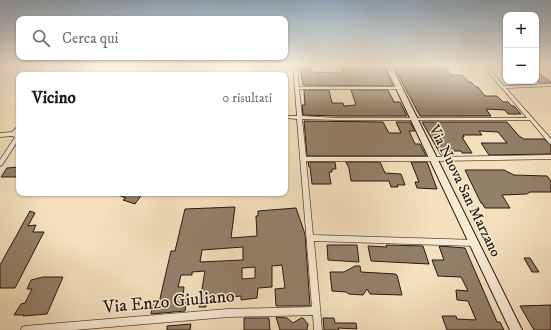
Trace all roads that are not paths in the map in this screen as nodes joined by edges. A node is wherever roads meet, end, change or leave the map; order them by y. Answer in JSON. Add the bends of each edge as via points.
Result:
{"nodes":[{"id":1,"x":297,"y":80,"type":"edge"},
{"id":2,"x":395,"y":80,"type":"edge"},
{"id":3,"x":497,"y":80,"type":"edge"},
{"id":4,"x":551,"y":84,"type":"edge"},
{"id":5,"x":502,"y":87,"type":"junction"},
{"id":6,"x":298,"y":88,"type":"junction"},
{"id":7,"x":399,"y":88,"type":"junction"},
{"id":8,"x":288,"y":117,"type":"edge"},
{"id":9,"x":300,"y":118,"type":"junction"},
{"id":10,"x":414,"y":119,"type":"junction"},
{"id":11,"x":530,"y":119,"type":"junction"},
{"id":12,"x":16,"y":132,"type":"edge"},
{"id":13,"x":14,"y":134,"type":"joint"},
{"id":14,"x":0,"y":135,"type":"edge"},
{"id":15,"x":16,"y":141,"type":"edge"},
{"id":16,"x":551,"y":142,"type":"edge"},
{"id":17,"x":551,"y":157,"type":"edge"},
{"id":18,"x":304,"y":159,"type":"junction"},
{"id":19,"x":434,"y":159,"type":"junction"},
{"id":20,"x":0,"y":164,"type":"edge"},
{"id":21,"x":310,"y":238,"type":"junction"},
{"id":22,"x":475,"y":243,"type":"junction"},
{"id":23,"x":317,"y":311,"type":"junction"},
{"id":24,"x":113,"y":326,"type":"edge"},
{"id":25,"x":25,"y":330,"type":"edge"},
{"id":26,"x":318,"y":330,"type":"edge"},
{"id":27,"x":516,"y":330,"type":"edge"}],
"edges":[{"from":1,"to":6,"type":"street"},
{"from":2,"to":7,"type":"main road","name":"Via Nuova San Marzano"},
{"from":3,"to":5,"type":"street"},
{"from":4,"to":5,"type":"street"},
{"from":5,"to":11,"type":"street"},
{"from":6,"to":7,"type":"street"},
{"from":6,"to":9,"type":"street"},
{"from":7,"to":10,"type":"main road","name":"Via Nuova San Marzano"},
{"from":8,"to":9,"type":"street"},
{"from":9,"to":10,"type":"street"},
{"from":9,"to":18,"type":"street"},
{"from":10,"to":11,"type":"street"},
{"from":10,"to":19,"type":"main road","name":"Via Nuova San Marzano"},
{"from":11,"to":16,"type":"street"},
{"from":12,"to":13,"type":"street"},
{"from":13,"to":14,"type":"street"},
{"from":15,"to":20,"type":"street"},
{"from":17,"to":19,"type":"street"},
{"from":18,"to":19,"type":"street"},
{"from":18,"to":21,"type":"street"},
{"from":19,"to":22,"type":"main road","name":"Via Nuova San Marzano"},
{"from":21,"to":22,"type":"street"},
{"from":21,"to":23,"type":"street"},
{"from":22,"to":27,"type":"main road","name":"Via Nuova San Marzano"},
{"from":23,"to":24,"type":"street","name":"Via Enzo Giuliano","via":[[228,312]]},
{"from":23,"to":26,"type":"street"},
{"from":24,"to":25,"type":"street","name":"Via Enzo Giuliano"}]}
